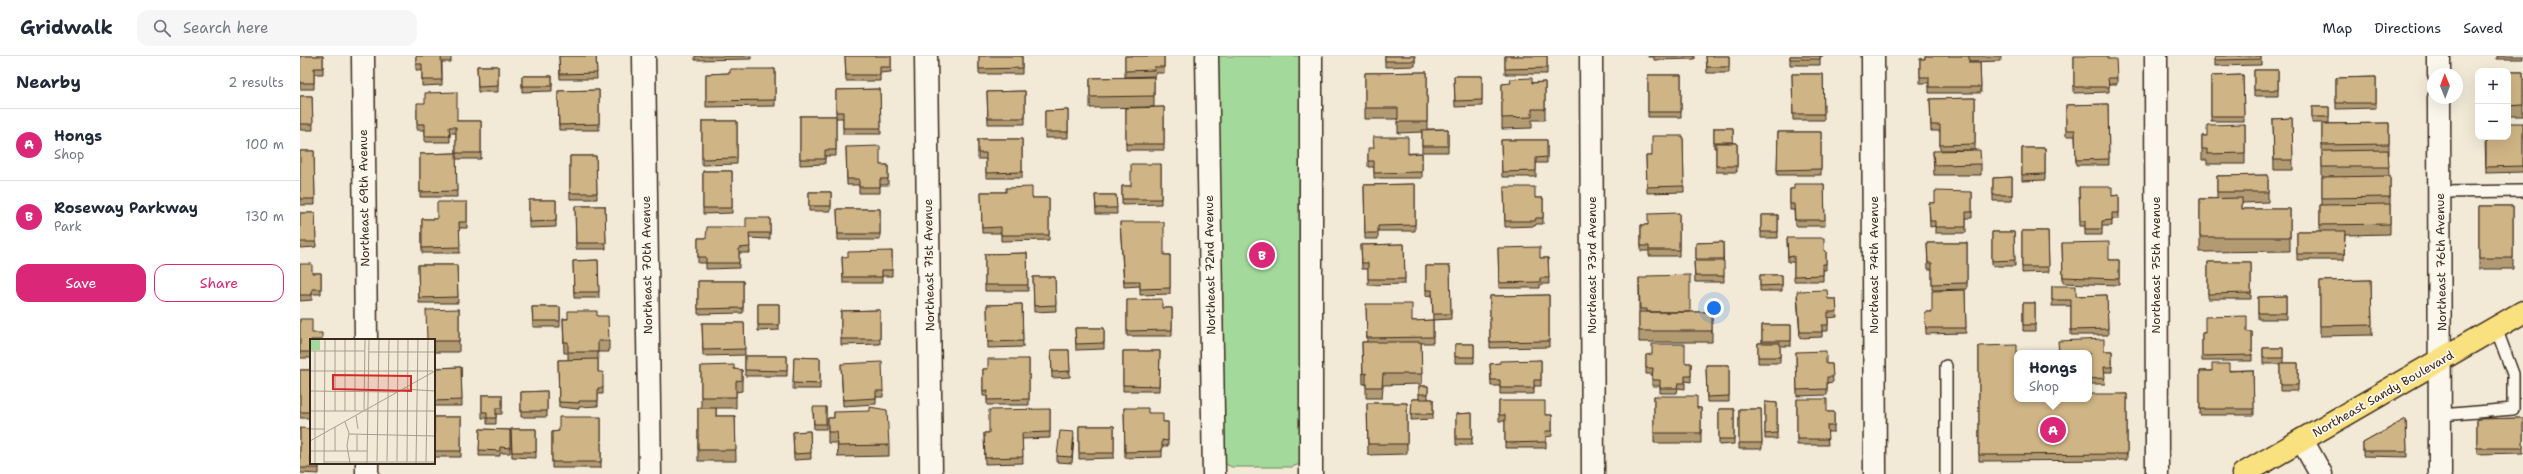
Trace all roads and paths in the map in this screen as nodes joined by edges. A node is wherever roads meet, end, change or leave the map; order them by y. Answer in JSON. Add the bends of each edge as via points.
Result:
{"nodes":[{"id":1,"x":363,"y":56,"type":"edge"},
{"id":2,"x":644,"y":56,"type":"edge"},
{"id":3,"x":926,"y":56,"type":"edge"},
{"id":4,"x":1207,"y":56,"type":"edge"},
{"id":5,"x":1311,"y":56,"type":"edge"},
{"id":6,"x":1591,"y":56,"type":"edge"},
{"id":7,"x":1873,"y":56,"type":"edge"},
{"id":8,"x":2156,"y":56,"type":"edge"},
{"id":9,"x":2439,"y":56,"type":"edge"},
{"id":10,"x":2439,"y":68,"type":"edge"},
{"id":11,"x":2439,"y":104,"type":"edge"},
{"id":12,"x":2523,"y":191,"type":"edge"},
{"id":13,"x":2440,"y":192,"type":"junction"},
{"id":14,"x":2523,"y":312,"type":"edge"},
{"id":15,"x":2496,"y":328,"type":"junction"},
{"id":16,"x":366,"y":339,"type":"edge"},
{"id":17,"x":2441,"y":361,"type":"junction"},
{"id":18,"x":1946,"y":366,"type":"dead end"},
{"id":19,"x":2441,"y":415,"type":"junction"},
{"id":20,"x":2302,"y":440,"type":"junction"},
{"id":21,"x":650,"y":474,"type":"edge"},
{"id":22,"x":931,"y":474,"type":"edge"},
{"id":23,"x":1214,"y":474,"type":"edge"},
{"id":24,"x":1311,"y":474,"type":"edge"},
{"id":25,"x":1593,"y":474,"type":"edge"},
{"id":26,"x":1875,"y":474,"type":"edge"},
{"id":27,"x":1946,"y":474,"type":"edge"},
{"id":28,"x":2157,"y":474,"type":"edge"},
{"id":29,"x":2243,"y":474,"type":"edge"},
{"id":30,"x":2321,"y":474,"type":"edge"},
{"id":31,"x":2440,"y":474,"type":"edge"}],
"edges":[{"from":1,"to":16,"type":"street","name":"Northeast 69th Avenue"},
{"from":2,"to":21,"type":"street","name":"Northeast 70th Avenue"},
{"from":3,"to":22,"type":"street","name":"Northeast 71st Avenue"},
{"from":4,"to":23,"type":"street","name":"Northeast 72nd Avenue"},
{"from":5,"to":24,"type":"street"},
{"from":6,"to":25,"type":"street","name":"Northeast 73rd Avenue"},
{"from":7,"to":26,"type":"street","name":"Northeast 74th Avenue"},
{"from":8,"to":28,"type":"street","name":"Northeast 75th Avenue"},
{"from":9,"to":10,"type":"street"},
{"from":11,"to":13,"type":"street","name":"Northeast 76th Avenue"},
{"from":12,"to":13,"type":"lane"},
{"from":13,"to":17,"type":"street","name":"Northeast 76th Avenue"},
{"from":14,"to":15,"type":"main road","name":"Northeast Sandy Boulevard"},
{"from":15,"to":17,"type":"main road","name":"Northeast Sandy Boulevard"},
{"from":15,"to":19,"type":"lane","via":[[2513,374],[2513,408]]},
{"from":17,"to":19,"type":"street","name":"Northeast 76th Avenue"},
{"from":17,"to":20,"type":"main road","name":"Northeast Sandy Boulevard"},
{"from":18,"to":27,"type":"lane"},
{"from":19,"to":31,"type":"street","name":"Northeast 76th Avenue"},
{"from":20,"to":29,"type":"main road","name":"Northeast Sandy Boulevard"},
{"from":20,"to":30,"type":"street"}]}
